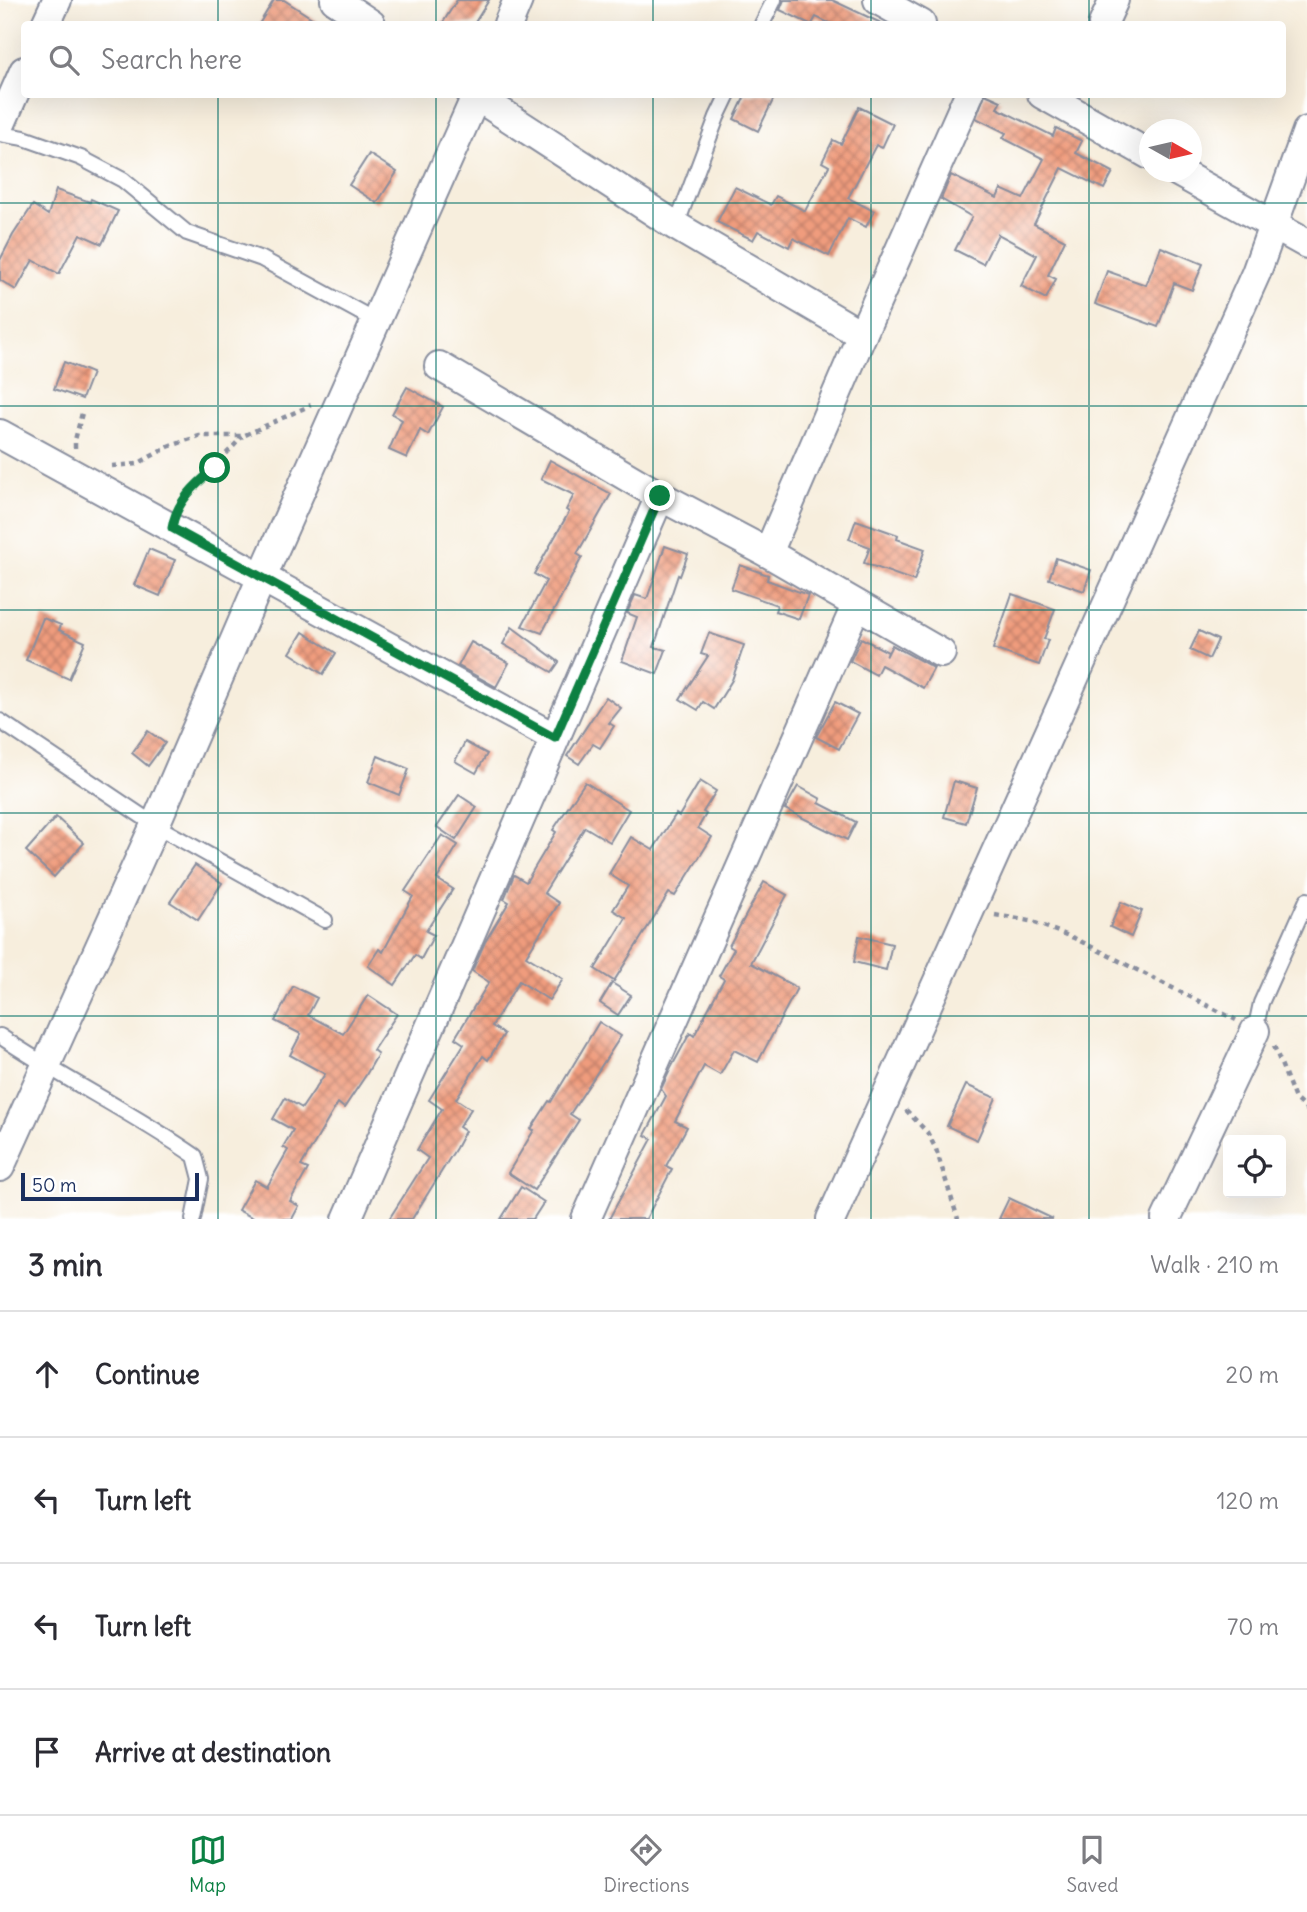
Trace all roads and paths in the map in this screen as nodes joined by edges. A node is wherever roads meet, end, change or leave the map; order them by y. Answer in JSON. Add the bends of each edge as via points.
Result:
{"nodes":[{"id":1,"x":57,"y":0,"type":"edge"},
{"id":2,"x":335,"y":0,"type":"edge"},
{"id":3,"x":518,"y":0,"type":"edge"},
{"id":4,"x":774,"y":0,"type":"edge"},
{"id":5,"x":878,"y":0,"type":"edge"},
{"id":6,"x":1114,"y":0,"type":"edge"},
{"id":7,"x":47,"y":21,"type":"edge"},
{"id":8,"x":366,"y":21,"type":"edge"},
{"id":9,"x":509,"y":21,"type":"edge"},
{"id":10,"x":764,"y":21,"type":"edge"},
{"id":11,"x":915,"y":21,"type":"edge"},
{"id":12,"x":1104,"y":21,"type":"edge"},
{"id":13,"x":21,"y":78,"type":"edge"},
{"id":14,"x":474,"y":98,"type":"edge"},
{"id":15,"x":480,"y":98,"type":"edge"},
{"id":16,"x":726,"y":98,"type":"edge"},
{"id":17,"x":967,"y":98,"type":"edge"},
{"id":18,"x":1060,"y":99,"type":"edge"},
{"id":19,"x":0,"y":126,"type":"edge"},
{"id":20,"x":1307,"y":131,"type":"edge"},
{"id":21,"x":0,"y":134,"type":"edge"},
{"id":22,"x":1139,"y":148,"type":"edge"},
{"id":23,"x":1196,"y":182,"type":"edge"},
{"id":24,"x":1273,"y":225,"type":"junction"},
{"id":25,"x":676,"y":226,"type":"junction"},
{"id":26,"x":1307,"y":244,"type":"edge"},
{"id":27,"x":376,"y":321,"type":"junction"},
{"id":28,"x":862,"y":335,"type":"junction"},
{"id":29,"x":439,"y":366,"type":"dead end"},
{"id":30,"x":340,"y":403,"type":"junction"},
{"id":31,"x":82,"y":413,"type":"dead end"},
{"id":32,"x":0,"y":434,"type":"edge"},
{"id":33,"x":243,"y":436,"type":"junction"},
{"id":34,"x":75,"y":451,"type":"dead end"},
{"id":35,"x":107,"y":467,"type":"dead end"},
{"id":36,"x":660,"y":496,"type":"junction"},
{"id":37,"x":172,"y":528,"type":"junction"},
{"id":38,"x":768,"y":553,"type":"junction"},
{"id":39,"x":262,"y":577,"type":"junction"},
{"id":40,"x":856,"y":606,"type":"junction"},
{"id":41,"x":941,"y":653,"type":"dead end"},
{"id":42,"x":0,"y":721,"type":"edge"},
{"id":43,"x":555,"y":738,"type":"junction"},
{"id":44,"x":155,"y":825,"type":"junction"},
{"id":45,"x":1307,"y":900,"type":"edge"},
{"id":46,"x":970,"y":910,"type":"junction"},
{"id":47,"x":325,"y":920,"type":"dead end"},
{"id":48,"x":1255,"y":1031,"type":"junction"},
{"id":49,"x":0,"y":1035,"type":"edge"},
{"id":50,"x":44,"y":1066,"type":"junction"},
{"id":51,"x":888,"y":1092,"type":"junction"},
{"id":52,"x":1307,"y":1110,"type":"edge"},
{"id":53,"x":0,"y":1167,"type":"edge"},
{"id":54,"x":193,"y":1219,"type":"edge"},
{"id":55,"x":347,"y":1219,"type":"edge"},
{"id":56,"x":586,"y":1219,"type":"edge"},
{"id":57,"x":831,"y":1219,"type":"edge"},
{"id":58,"x":958,"y":1219,"type":"edge"},
{"id":59,"x":1166,"y":1219,"type":"edge"}],
"edges":[{"from":1,"to":7,"type":"street"},
{"from":2,"to":8,"type":"street"},
{"from":3,"to":9,"type":"street"},
{"from":4,"to":10,"type":"lane"},
{"from":5,"to":11,"type":"street"},
{"from":6,"to":12,"type":"street"},
{"from":13,"to":19,"type":"street"},
{"from":14,"to":27,"type":"street"},
{"from":15,"to":25,"type":"street"},
{"from":16,"to":25,"type":"lane"},
{"from":17,"to":28,"type":"street"},
{"from":18,"to":22,"type":"street"},
{"from":20,"to":24,"type":"street"},
{"from":21,"to":27,"type":"lane","via":[[81,158],[123,180],[187,233],[262,258]]},
{"from":23,"to":24,"type":"street"},
{"from":24,"to":26,"type":"street"},
{"from":24,"to":46,"type":"street","via":[[1256,273]]},
{"from":25,"to":28,"type":"street"},
{"from":27,"to":30,"type":"street"},
{"from":28,"to":38,"type":"street"},
{"from":29,"to":36,"type":"street"},
{"from":30,"to":33,"type":"path","via":[[312,404]]},
{"from":30,"to":39,"type":"street"},
{"from":31,"to":34,"type":"path"},
{"from":32,"to":37,"type":"street"},
{"from":33,"to":35,"type":"path","via":[[199,436],[138,464]]},
{"from":33,"to":37,"type":"path","via":[[195,485],[174,513]]},
{"from":36,"to":38,"type":"street"},
{"from":36,"to":43,"type":"street"},
{"from":37,"to":39,"type":"street"},
{"from":38,"to":40,"type":"street"},
{"from":39,"to":43,"type":"street"},
{"from":39,"to":44,"type":"street"},
{"from":40,"to":41,"type":"street"},
{"from":40,"to":56,"type":"street"},
{"from":42,"to":44,"type":"lane"},
{"from":43,"to":55,"type":"street"},
{"from":44,"to":47,"type":"lane"},
{"from":44,"to":50,"type":"street"},
{"from":45,"to":48,"type":"lane","via":[[1261,1003]]},
{"from":46,"to":48,"type":"path","via":[[1030,921],[1074,938]]},
{"from":46,"to":51,"type":"street"},
{"from":48,"to":52,"type":"path","via":[[1272,1042],[1295,1099]]},
{"from":48,"to":59,"type":"street"},
{"from":49,"to":50,"type":"lane"},
{"from":50,"to":53,"type":"street"},
{"from":50,"to":54,"type":"lane","via":[[195,1156],[201,1179]]},
{"from":51,"to":57,"type":"street"},
{"from":51,"to":58,"type":"path","via":[[927,1132]]}]}
